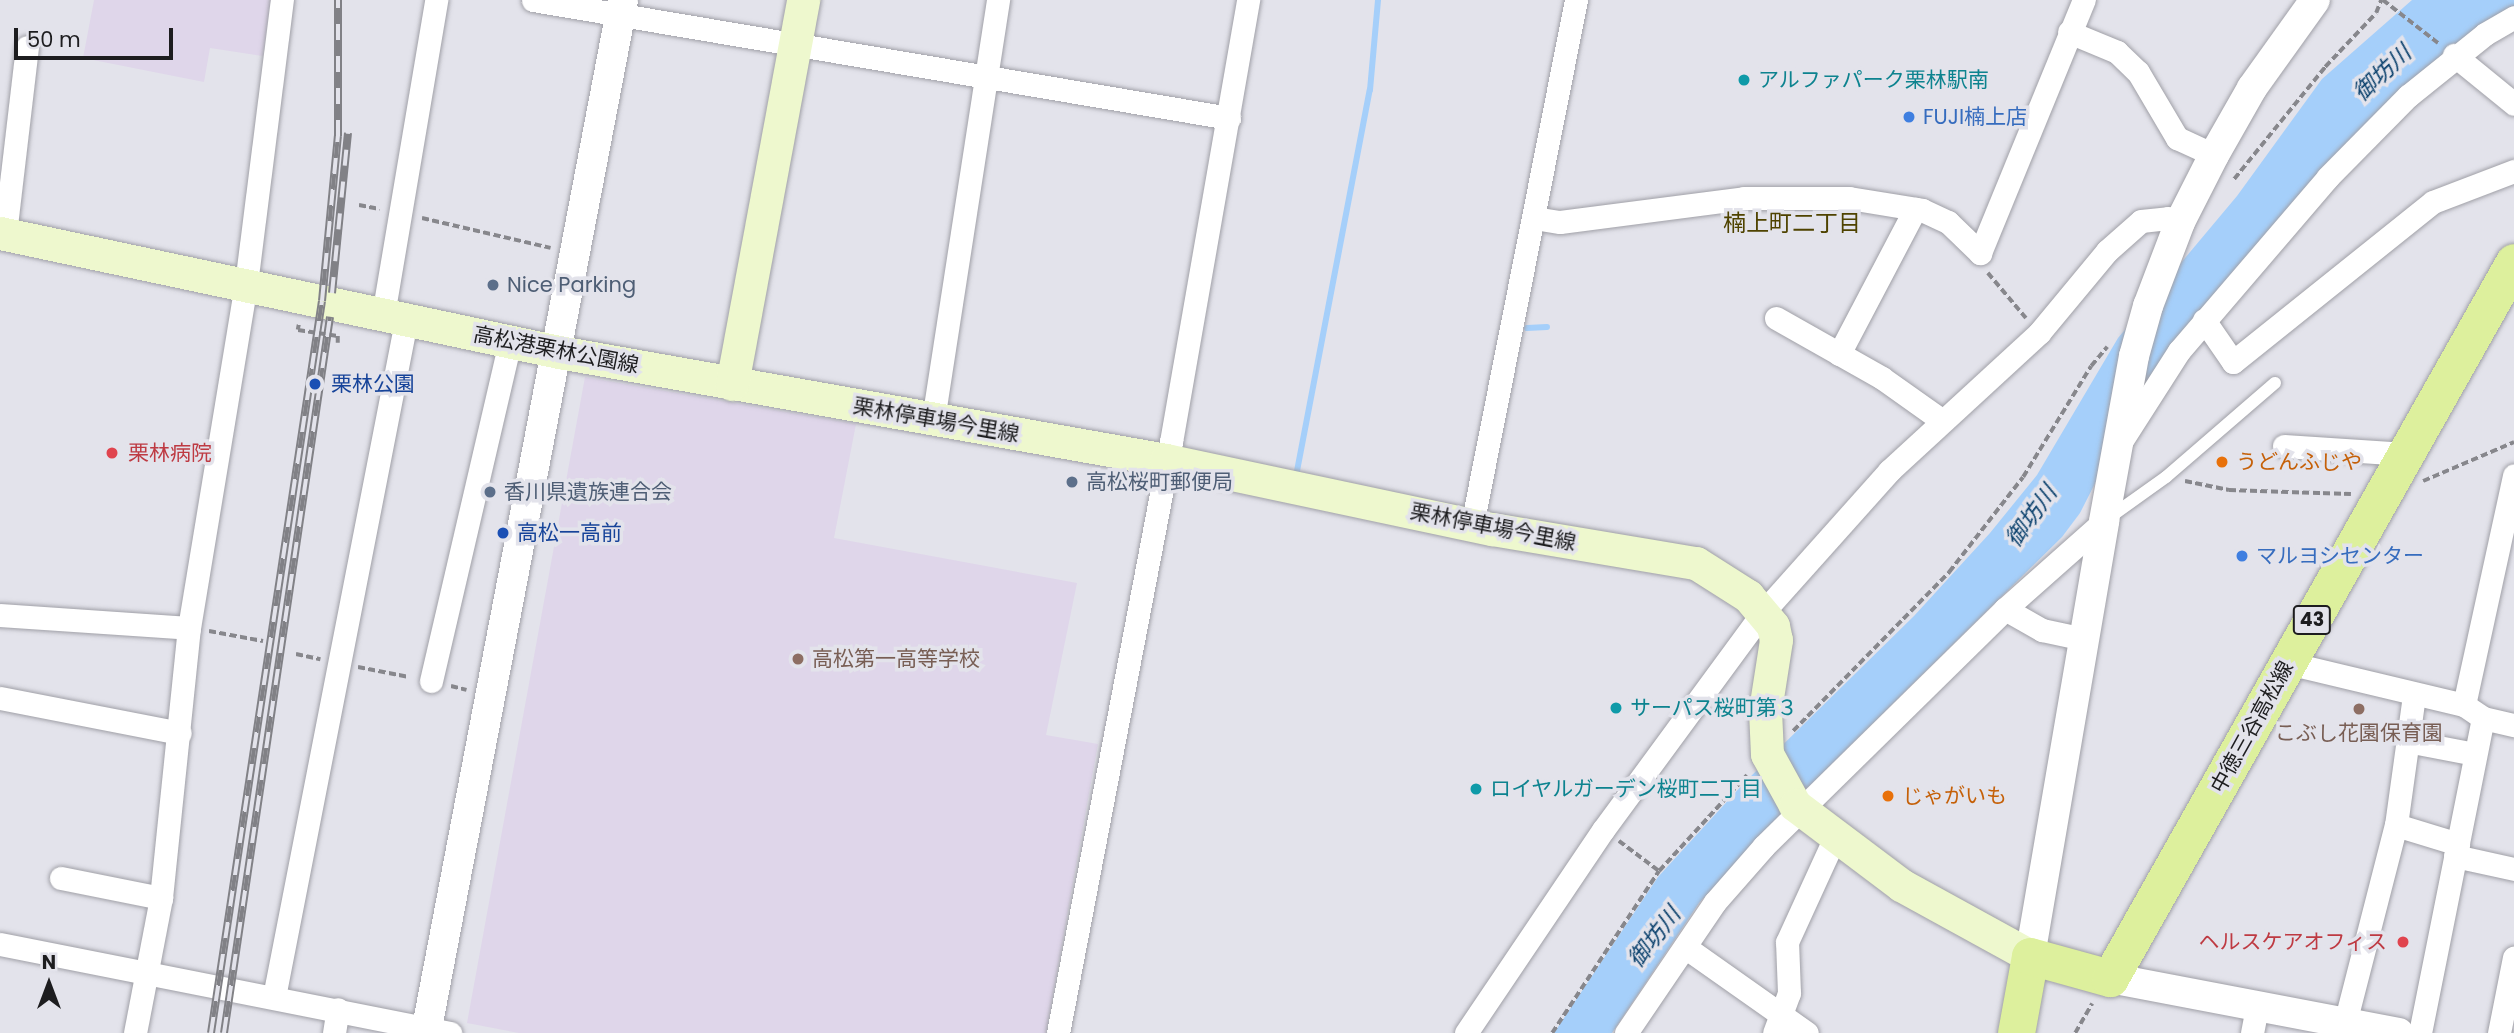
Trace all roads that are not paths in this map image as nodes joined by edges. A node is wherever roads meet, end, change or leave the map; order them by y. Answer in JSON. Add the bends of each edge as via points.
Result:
{"nodes":[{"id":1,"x":282,"y":0,"type":"edge"},
{"id":2,"x":436,"y":0,"type":"edge"},
{"id":3,"x":533,"y":0,"type":"edge"},
{"id":4,"x":803,"y":0,"type":"edge"},
{"id":5,"x":998,"y":0,"type":"edge"},
{"id":6,"x":1248,"y":0,"type":"edge"},
{"id":7,"x":1577,"y":0,"type":"edge"},
{"id":8,"x":2084,"y":0,"type":"edge"},
{"id":9,"x":2315,"y":0,"type":"edge"},
{"id":10,"x":622,"y":8,"type":"edge"},
{"id":11,"x":2514,"y":18,"type":"edge"},
{"id":12,"x":2069,"y":32,"type":"junction"},
{"id":13,"x":795,"y":44,"type":"junction"},
{"id":14,"x":27,"y":47,"type":"dead end"},
{"id":15,"x":2455,"y":56,"type":"junction"},
{"id":16,"x":986,"y":79,"type":"junction"},
{"id":17,"x":2514,"y":104,"type":"edge"},
{"id":18,"x":1229,"y":118,"type":"junction"},
{"id":19,"x":2214,"y":155,"type":"junction"},
{"id":20,"x":2514,"y":171,"type":"edge"},
{"id":21,"x":1915,"y":209,"type":"junction"},
{"id":22,"x":1534,"y":218,"type":"junction"},
{"id":23,"x":2180,"y":222,"type":"junction"},
{"id":24,"x":2,"y":234,"type":"edge"},
{"id":25,"x":2509,"y":282,"type":"edge"},
{"id":26,"x":246,"y":284,"type":"junction"},
{"id":27,"x":394,"y":318,"type":"junction"},
{"id":28,"x":1776,"y":318,"type":"dead end"},
{"id":29,"x":2204,"y":320,"type":"junction"},
{"id":30,"x":510,"y":342,"type":"junction"},
{"id":31,"x":559,"y":352,"type":"junction"},
{"id":32,"x":1839,"y":354,"type":"junction"},
{"id":33,"x":2275,"y":383,"type":"dead end"},
{"id":34,"x":732,"y":384,"type":"junction"},
{"id":35,"x":933,"y":420,"type":"junction"},
{"id":36,"x":1941,"y":420,"type":"junction"},
{"id":37,"x":2284,"y":446,"type":"dead end"},
{"id":38,"x":2117,"y":447,"type":"junction"},
{"id":39,"x":2406,"y":454,"type":"junction"},
{"id":40,"x":1166,"y":460,"type":"junction"},
{"id":41,"x":2514,"y":475,"type":"edge"},
{"id":42,"x":2104,"y":521,"type":"junction"},
{"id":43,"x":1472,"y":525,"type":"junction"},
{"id":44,"x":2004,"y":609,"type":"junction"},
{"id":45,"x":1764,"y":611,"type":"junction"},
{"id":46,"x":0,"y":615,"type":"edge"},
{"id":47,"x":189,"y":628,"type":"junction"},
{"id":48,"x":2084,"y":639,"type":"junction"},
{"id":49,"x":2288,"y":663,"type":"junction"},
{"id":50,"x":431,"y":681,"type":"road end"},
{"id":51,"x":2414,"y":695,"type":"junction"},
{"id":52,"x":0,"y":698,"type":"edge"},
{"id":53,"x":2473,"y":711,"type":"junction"},
{"id":54,"x":2514,"y":725,"type":"edge"},
{"id":55,"x":180,"y":733,"type":"junction"},
{"id":56,"x":2407,"y":741,"type":"junction"},
{"id":57,"x":2475,"y":754,"type":"junction"},
{"id":58,"x":1798,"y":807,"type":"junction"},
{"id":59,"x":2396,"y":825,"type":"junction"},
{"id":60,"x":1835,"y":838,"type":"junction"},
{"id":61,"x":2456,"y":850,"type":"junction"},
{"id":62,"x":2514,"y":869,"type":"edge"},
{"id":63,"x":61,"y":878,"type":"dead end"},
{"id":64,"x":161,"y":898,"type":"junction"},
{"id":65,"x":0,"y":945,"type":"edge"},
{"id":66,"x":1685,"y":947,"type":"junction"},
{"id":67,"x":2029,"y":956,"type":"junction"},
{"id":68,"x":2514,"y":957,"type":"edge"},
{"id":69,"x":145,"y":974,"type":"junction"},
{"id":70,"x":2102,"y":990,"type":"junction"},
{"id":71,"x":274,"y":997,"type":"junction"},
{"id":72,"x":338,"y":1009,"type":"junction"},
{"id":73,"x":2254,"y":1020,"type":"edge"},
{"id":74,"x":2345,"y":1023,"type":"junction"},
{"id":75,"x":1779,"y":1024,"type":"edge"},
{"id":76,"x":434,"y":1031,"type":"edge"},
{"id":77,"x":135,"y":1033,"type":"edge"},
{"id":78,"x":334,"y":1033,"type":"edge"},
{"id":79,"x":1058,"y":1033,"type":"edge"},
{"id":80,"x":1466,"y":1033,"type":"edge"},
{"id":81,"x":1626,"y":1033,"type":"edge"},
{"id":82,"x":1807,"y":1033,"type":"edge"},
{"id":83,"x":2016,"y":1033,"type":"edge"},
{"id":84,"x":2399,"y":1033,"type":"edge"},
{"id":85,"x":2420,"y":1033,"type":"edge"},
{"id":86,"x":2499,"y":1033,"type":"edge"}],
"edges":[{"from":1,"to":26,"type":"street"},
{"from":2,"to":27,"type":"street","via":[[403,212]]},
{"from":3,"to":10,"type":"street"},
{"from":4,"to":13,"type":"main road"},
{"from":5,"to":16,"type":"street"},
{"from":6,"to":18,"type":"street"},
{"from":7,"to":22,"type":"street"},
{"from":8,"to":12,"type":"street"},
{"from":9,"to":19,"type":"street","via":[[2252,88]]},
{"from":10,"to":13,"type":"street"},
{"from":10,"to":31,"type":"street"},
{"from":11,"to":15,"type":"street"},
{"from":12,"to":19,"type":"street","via":[[2117,52],[2138,72],[2178,138]]},
{"from":12,"to":21,"type":"street","via":[[1979,253],[1948,222]]},
{"from":13,"to":16,"type":"street"},
{"from":13,"to":34,"type":"main road"},
{"from":14,"to":24,"type":"street"},
{"from":15,"to":17,"type":"street"},
{"from":15,"to":29,"type":"street","via":[[2368,136]]},
{"from":16,"to":18,"type":"street"},
{"from":16,"to":35,"type":"street"},
{"from":18,"to":40,"type":"street"},
{"from":19,"to":23,"type":"street"},
{"from":20,"to":29,"type":"street","via":[[2432,202],[2233,362]]},
{"from":21,"to":22,"type":"street","via":[[1849,198],[1744,198],[1560,222]]},
{"from":21,"to":32,"type":"street"},
{"from":22,"to":43,"type":"street"},
{"from":23,"to":36,"type":"street","via":[[2141,220],[2108,251],[2039,332]]},
{"from":23,"to":38,"type":"street","via":[[2134,356]]},
{"from":24,"to":26,"type":"main road","name":"高松港栗林公園線"},
{"from":25,"to":39,"type":"main road","name":"中徳三谷高松線","number":"43"},
{"from":26,"to":27,"type":"main road","name":"高松港栗林公園線"},
{"from":26,"to":47,"type":"street"},
{"from":27,"to":30,"type":"main road","name":"高松港栗林公園線"},
{"from":27,"to":71,"type":"street","via":[[339,663]]},
{"from":28,"to":32,"type":"street"},
{"from":29,"to":38,"type":"street"},
{"from":30,"to":31,"type":"main road","name":"高松港栗林公園線"},
{"from":30,"to":50,"type":"street"},
{"from":31,"to":34,"type":"main road","name":"高松港栗林公園線"},
{"from":31,"to":76,"type":"street","via":[[547,381]]},
{"from":32,"to":36,"type":"street"},
{"from":33,"to":42,"type":"lane","via":[[2166,477]]},
{"from":34,"to":35,"type":"main road","name":"栗林停車場今里線"},
{"from":35,"to":40,"type":"main road","name":"栗林停車場今里線"},
{"from":36,"to":45,"type":"street"},
{"from":37,"to":39,"type":"street"},
{"from":38,"to":42,"type":"street"},
{"from":39,"to":49,"type":"main road","name":"中徳三谷高松線","number":"43"},
{"from":40,"to":43,"type":"main road","name":"栗林停車場今里線"},
{"from":40,"to":79,"type":"street"},
{"from":41,"to":53,"type":"street"},
{"from":42,"to":44,"type":"street"},
{"from":42,"to":48,"type":"street"},
{"from":43,"to":45,"type":"main road","name":"栗林停車場今里線","via":[[1696,563],[1727,580]]},
{"from":44,"to":48,"type":"street","via":[[2042,630]]},
{"from":44,"to":58,"type":"street"},
{"from":45,"to":58,"type":"main road","via":[[1776,640],[1765,710],[1768,758]]},
{"from":45,"to":80,"type":"street","via":[[1603,830]]},
{"from":46,"to":47,"type":"street"},
{"from":47,"to":55,"type":"street"},
{"from":48,"to":67,"type":"street"},
{"from":49,"to":51,"type":"street"},
{"from":49,"to":70,"type":"main road","name":"中徳三谷高松線","number":"43"},
{"from":51,"to":53,"type":"street"},
{"from":51,"to":56,"type":"street"},
{"from":52,"to":55,"type":"street"},
{"from":53,"to":54,"type":"street"},
{"from":53,"to":57,"type":"street"},
{"from":55,"to":64,"type":"street"},
{"from":56,"to":57,"type":"street"},
{"from":56,"to":59,"type":"street"},
{"from":57,"to":61,"type":"street"},
{"from":58,"to":60,"type":"main road"},
{"from":58,"to":66,"type":"street","via":[[1715,902]]},
{"from":59,"to":61,"type":"street"},
{"from":59,"to":74,"type":"street"},
{"from":60,"to":67,"type":"main road","via":[[1901,885]]},
{"from":60,"to":75,"type":"street","via":[[1787,942],[1789,993]]},
{"from":61,"to":62,"type":"street"},
{"from":61,"to":85,"type":"street"},
{"from":63,"to":64,"type":"street"},
{"from":64,"to":69,"type":"street"},
{"from":65,"to":69,"type":"street"},
{"from":66,"to":75,"type":"street"},
{"from":66,"to":81,"type":"street"},
{"from":67,"to":70,"type":"main road"},
{"from":67,"to":83,"type":"main road"},
{"from":68,"to":86,"type":"street"},
{"from":69,"to":71,"type":"street"},
{"from":69,"to":77,"type":"street"},
{"from":70,"to":73,"type":"street"},
{"from":71,"to":72,"type":"street"},
{"from":72,"to":76,"type":"street"},
{"from":72,"to":78,"type":"street"},
{"from":73,"to":74,"type":"street"},
{"from":74,"to":84,"type":"street"},
{"from":75,"to":82,"type":"street"}]}
